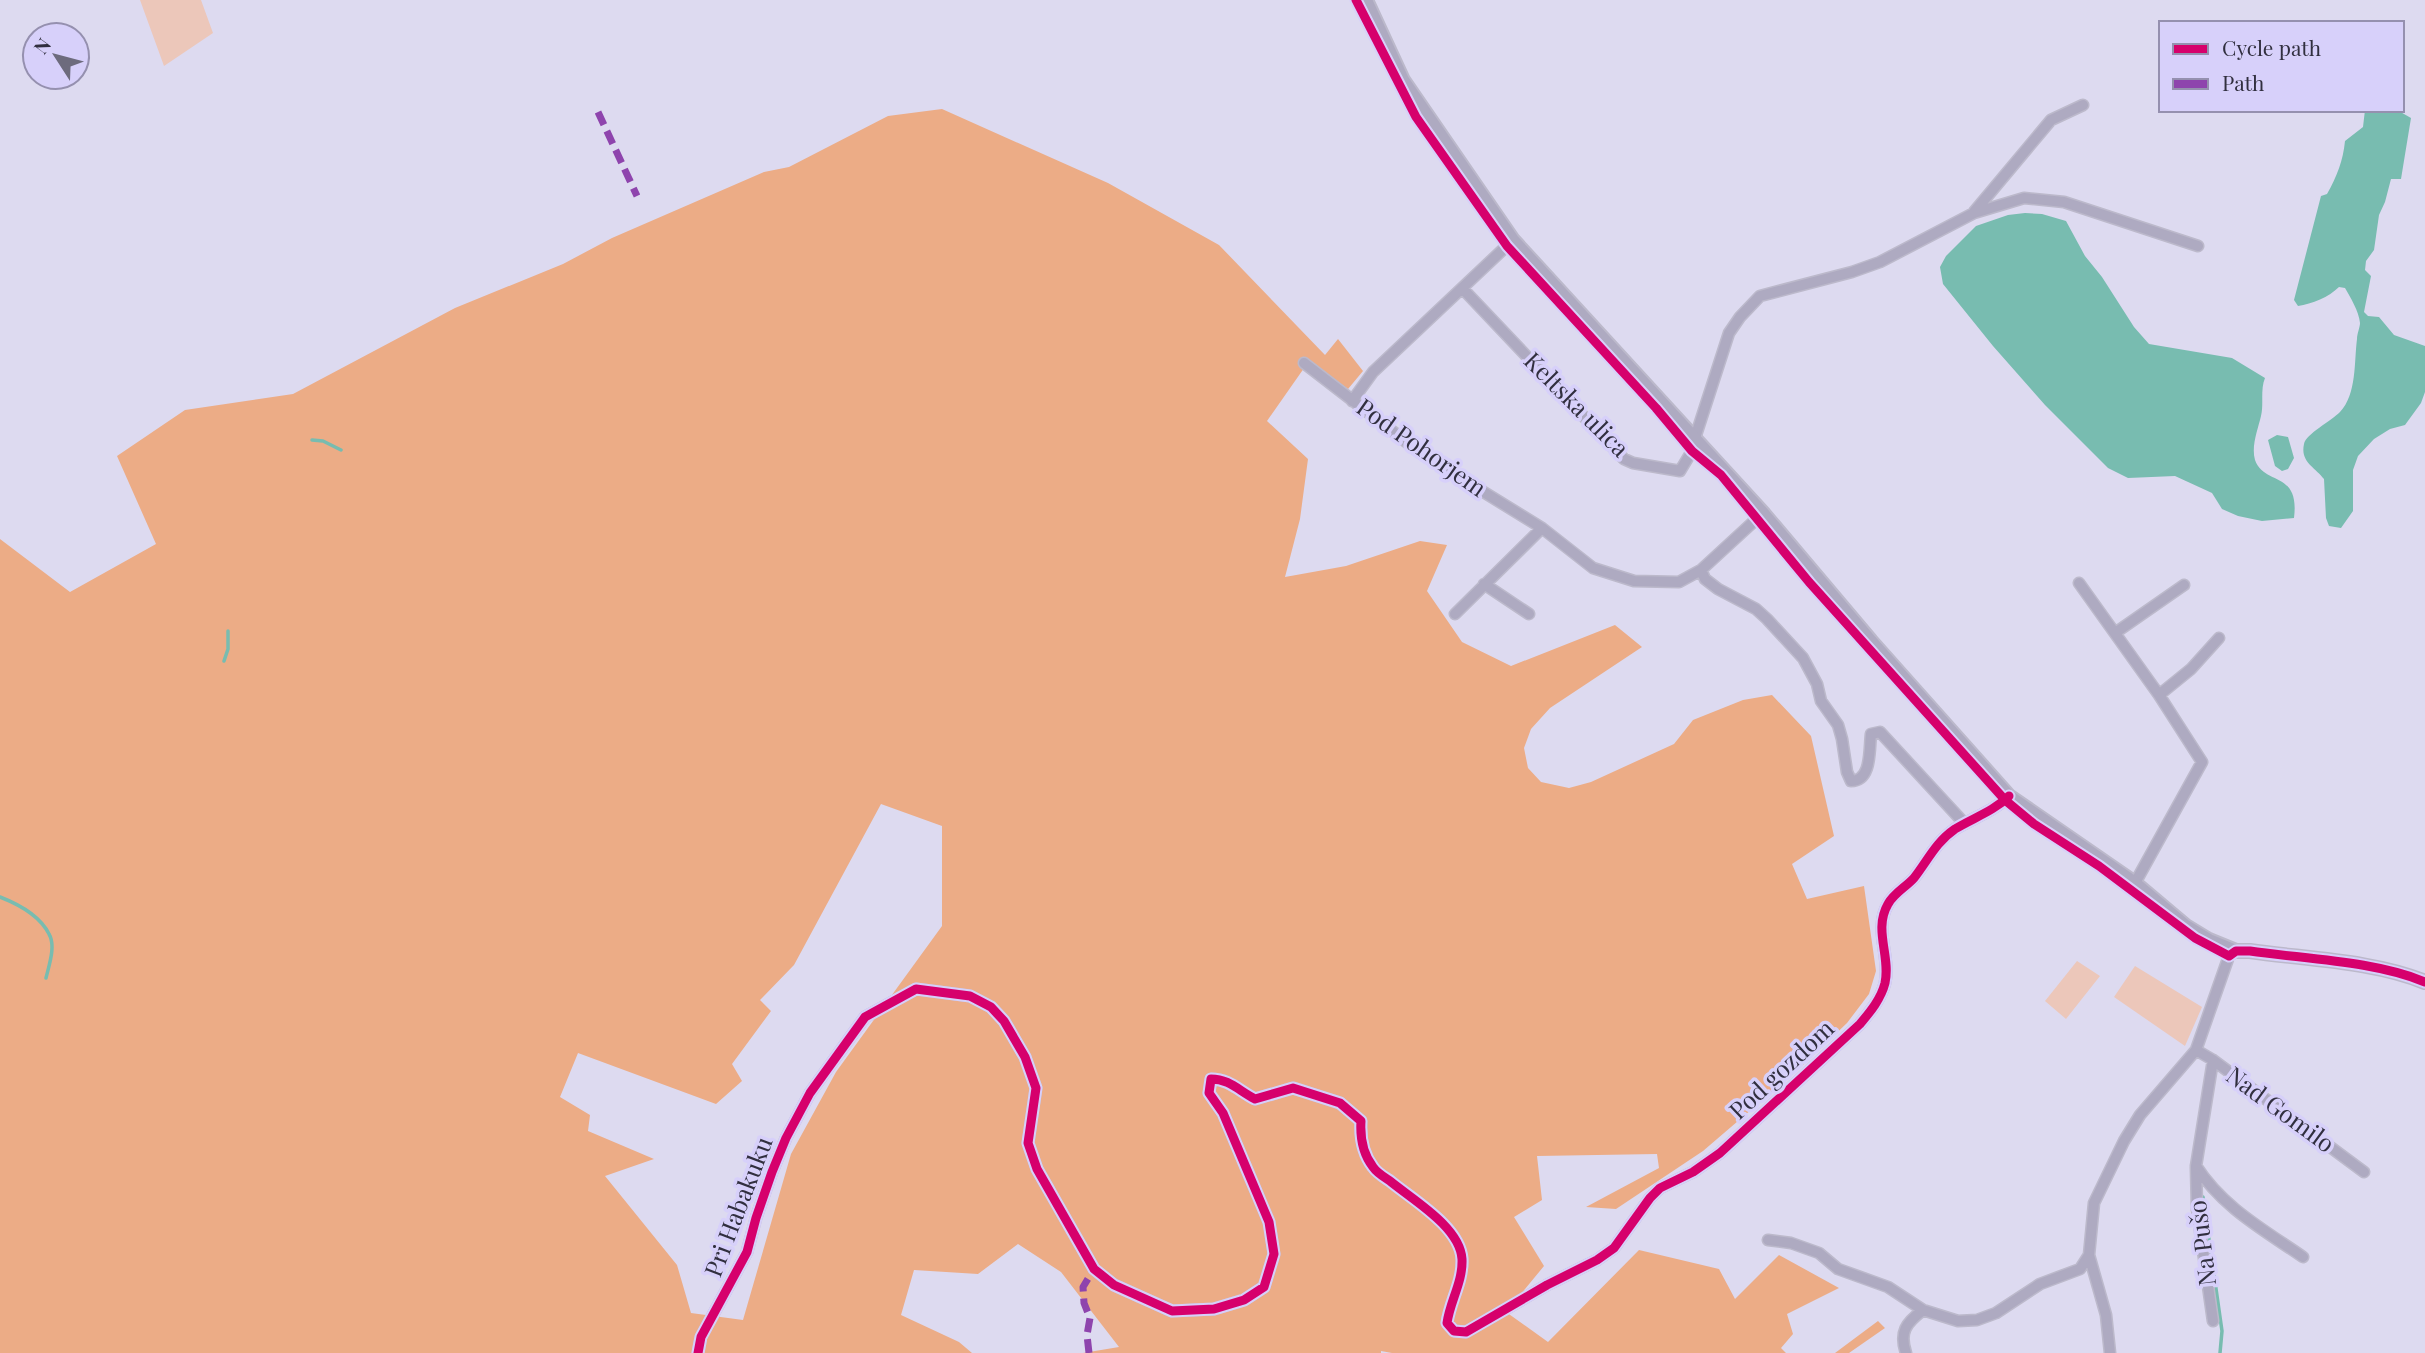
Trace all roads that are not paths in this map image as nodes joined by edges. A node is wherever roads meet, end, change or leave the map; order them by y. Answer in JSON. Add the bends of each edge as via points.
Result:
{"nodes":[{"id":1,"x":1366,"y":0,"type":"edge"},
{"id":2,"x":2083,"y":105,"type":"dead end"},
{"id":3,"x":1974,"y":213,"type":"junction"},
{"id":4,"x":1513,"y":240,"type":"junction"},
{"id":5,"x":2198,"y":246,"type":"dead end"},
{"id":6,"x":1462,"y":288,"type":"junction"},
{"id":7,"x":1304,"y":363,"type":"dead end"},
{"id":8,"x":1352,"y":401,"type":"junction"},
{"id":9,"x":1697,"y":440,"type":"junction"},
{"id":10,"x":1763,"y":513,"type":"junction"},
{"id":11,"x":1542,"y":528,"type":"junction"},
{"id":12,"x":1701,"y":570,"type":"junction"},
{"id":13,"x":2079,"y":583,"type":"dead end"},
{"id":14,"x":1484,"y":584,"type":"junction"},
{"id":15,"x":2184,"y":584,"type":"dead end"},
{"id":16,"x":1455,"y":614,"type":"dead end"},
{"id":17,"x":1528,"y":614,"type":"dead end"},
{"id":18,"x":2115,"y":633,"type":"junction"},
{"id":19,"x":2219,"y":638,"type":"dead end"},
{"id":20,"x":2159,"y":695,"type":"junction"},
{"id":21,"x":2009,"y":796,"type":"junction"},
{"id":22,"x":1964,"y":823,"type":"junction"},
{"id":23,"x":2135,"y":883,"type":"junction"},
{"id":24,"x":2232,"y":953,"type":"junction"},
{"id":25,"x":2425,"y":982,"type":"edge"},
{"id":26,"x":2196,"y":1050,"type":"junction"},
{"id":27,"x":2213,"y":1060,"type":"junction"},
{"id":28,"x":2196,"y":1166,"type":"junction"},
{"id":29,"x":2364,"y":1172,"type":"dead end"},
{"id":30,"x":1768,"y":1240,"type":"dead end"},
{"id":31,"x":2089,"y":1255,"type":"junction"},
{"id":32,"x":2303,"y":1257,"type":"dead end"},
{"id":33,"x":1094,"y":1269,"type":"joint"},
{"id":34,"x":1923,"y":1310,"type":"junction"},
{"id":35,"x":2213,"y":1321,"type":"dead end"},
{"id":36,"x":698,"y":1353,"type":"edge"},
{"id":37,"x":1906,"y":1353,"type":"edge"},
{"id":38,"x":2110,"y":1353,"type":"edge"}],
"edges":[{"from":1,"to":4,"type":"street","via":[[1404,80]]},
{"from":2,"to":3,"type":"street","via":[[2051,120]]},
{"from":3,"to":5,"type":"street","via":[[2024,198],[2064,202]]},
{"from":3,"to":9,"type":"street","via":[[1880,262],[1760,296],[1729,334]]},
{"from":4,"to":6,"type":"street"},
{"from":4,"to":9,"type":"street"},
{"from":6,"to":8,"type":"street","via":[[1373,372]]},
{"from":6,"to":9,"type":"street","name":"Keltska ulica","via":[[1624,458],[1680,471]]},
{"from":7,"to":8,"type":"street","name":"Pod Pohorjem"},
{"from":8,"to":11,"type":"street","name":"Pod Pohorjem","via":[[1422,454]]},
{"from":9,"to":10,"type":"street"},
{"from":10,"to":12,"type":"street","name":"Pod Pohorjem"},
{"from":10,"to":21,"type":"street"},
{"from":11,"to":12,"type":"street","name":"Pod Pohorjem","via":[[1592,568],[1634,581],[1679,582]]},
{"from":11,"to":14,"type":"street"},
{"from":12,"to":22,"type":"street","via":[[1718,589],[1756,609],[1794,646],[1838,725],[1852,781],[1867,773],[1871,734],[1880,732]]},
{"from":13,"to":18,"type":"street"},
{"from":14,"to":16,"type":"street"},
{"from":14,"to":17,"type":"street"},
{"from":15,"to":18,"type":"street"},
{"from":18,"to":20,"type":"street"},
{"from":19,"to":20,"type":"street"},
{"from":20,"to":23,"type":"street","via":[[2202,762]]},
{"from":21,"to":22,"type":"street","name":"Pod gozdom"},
{"from":21,"to":23,"type":"street"},
{"from":22,"to":33,"type":"street","name":"Pod gozdom","via":[[1940,841],[1888,904],[1881,922],[1885,983],[1860,1024],[1720,1153],[1660,1188],[1614,1248],[1466,1332],[1454,1331],[1447,1323],[1462,1257],[1451,1232],[1373,1168],[1360,1139],[1361,1121],[1339,1102],[1293,1088],[1255,1099],[1225,1079],[1211,1079],[1209,1093],[1223,1113],[1269,1222],[1274,1254],[1264,1287],[1214,1310],[1172,1311],[1114,1286]]},
{"from":23,"to":24,"type":"street","via":[[2186,926]]},
{"from":24,"to":25,"type":"street","via":[[2250,951],[2376,968]]},
{"from":24,"to":26,"type":"street"},
{"from":26,"to":27,"type":"street","name":"Nad Gomilo"},
{"from":26,"to":31,"type":"street","via":[[2123,1141],[2094,1203]]},
{"from":27,"to":28,"type":"street","name":"Na Pušo"},
{"from":27,"to":29,"type":"street","name":"Nad Gomilo"},
{"from":28,"to":32,"type":"street","via":[[2226,1203]]},
{"from":28,"to":35,"type":"street","name":"Na Pušo","via":[[2197,1209]]},
{"from":30,"to":34,"type":"street","via":[[1818,1253],[1838,1269],[1888,1287]]},
{"from":31,"to":34,"type":"street","via":[[2080,1269],[2040,1284],[1977,1320],[1958,1321]]},
{"from":31,"to":38,"type":"street","via":[[2106,1315]]},
{"from":33,"to":36,"type":"street","name":"Pri Habakuku","via":[[1041,1176],[1028,1143],[1036,1088],[1004,1021],[991,1007],[970,996],[916,989],[865,1017],[810,1093],[772,1172],[747,1252],[701,1337]]},
{"from":34,"to":37,"type":"street","via":[[1903,1331]]}]}
